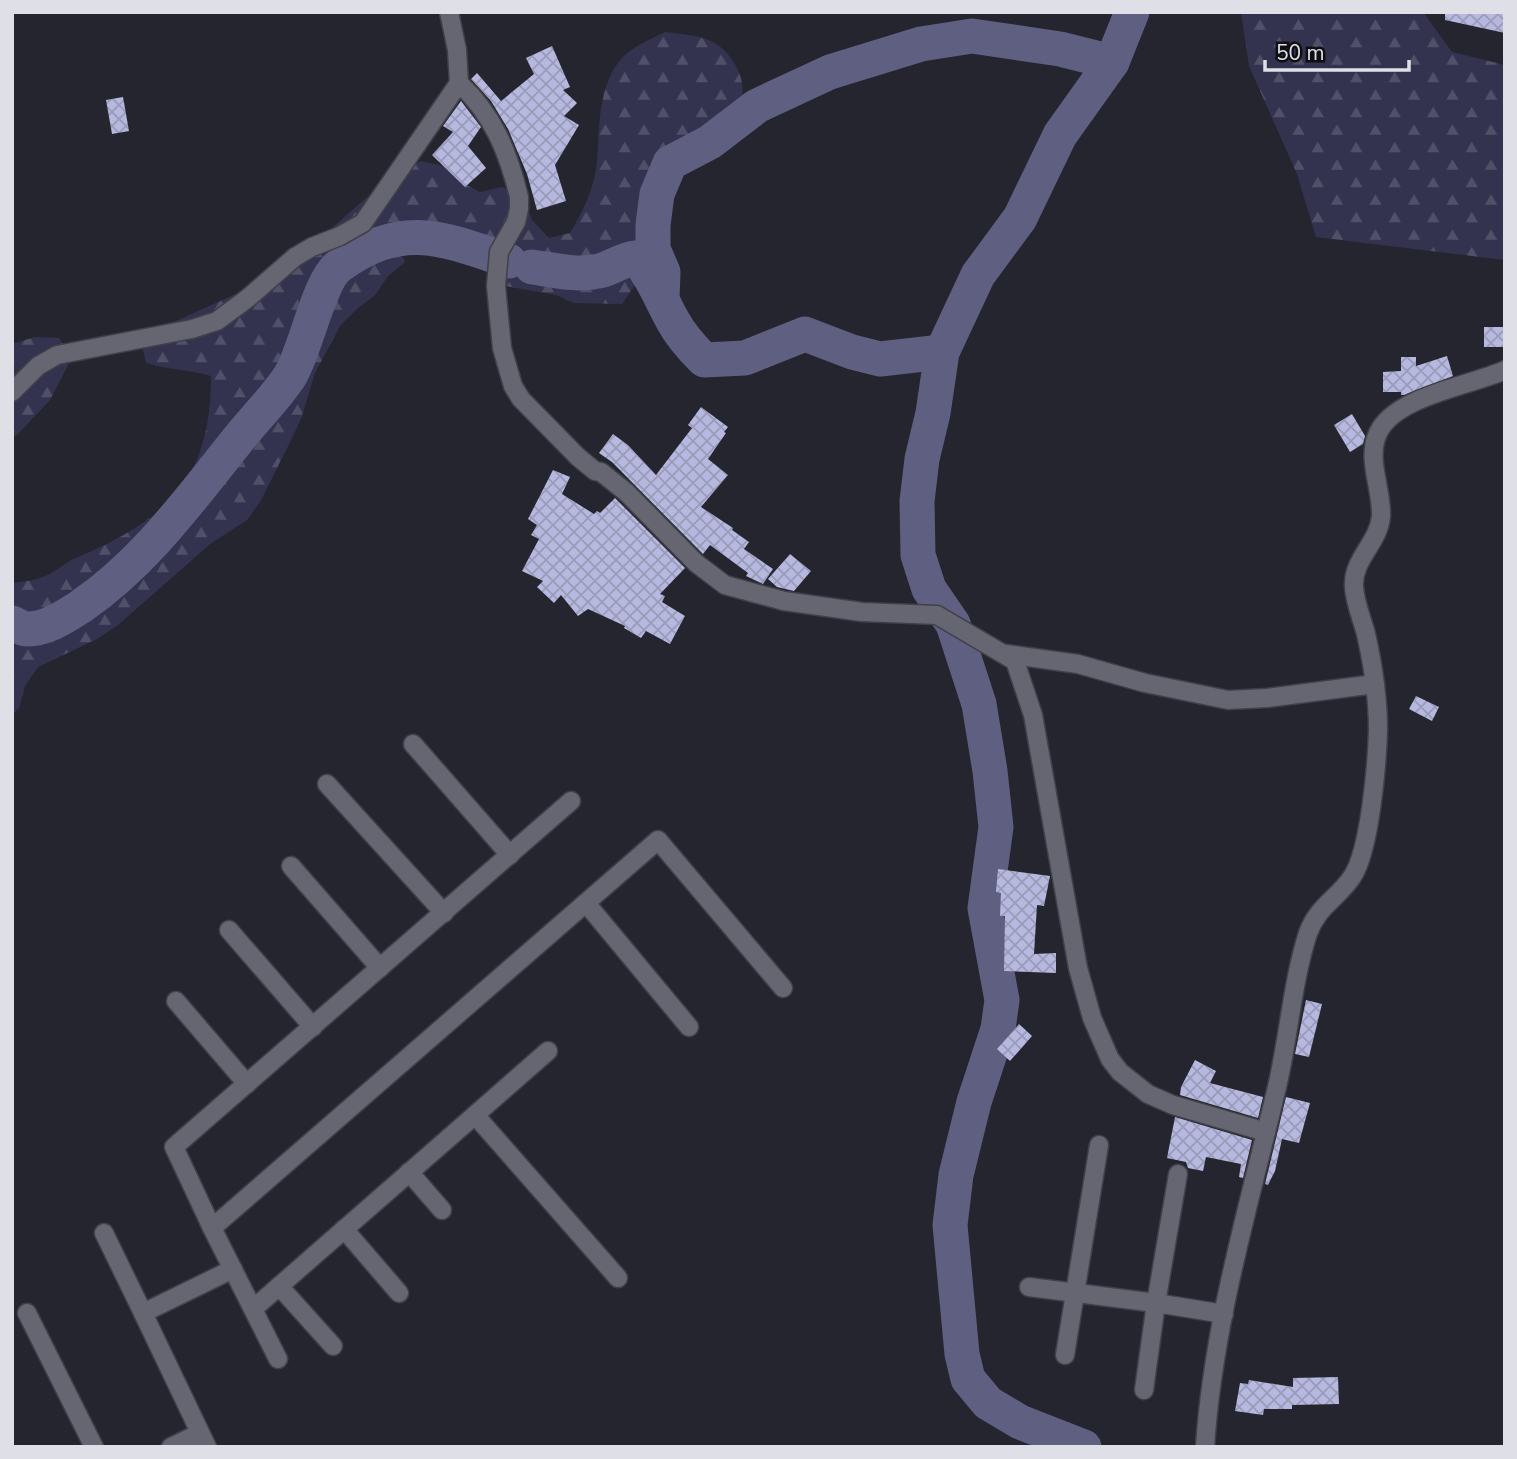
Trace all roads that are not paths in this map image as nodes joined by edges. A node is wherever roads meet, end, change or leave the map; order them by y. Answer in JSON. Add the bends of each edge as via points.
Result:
{"nodes":[{"id":1,"x":449,"y":12,"type":"edge"},
{"id":2,"x":459,"y":83,"type":"junction"},
{"id":3,"x":1505,"y":370,"type":"edge"},
{"id":4,"x":12,"y":392,"type":"edge"},
{"id":5,"x":1006,"y":654,"type":"junction"},
{"id":6,"x":1375,"y":684,"type":"junction"},
{"id":7,"x":412,"y":744,"type":"dead end"},
{"id":8,"x":327,"y":784,"type":"dead end"},
{"id":9,"x":571,"y":801,"type":"dead end"},
{"id":10,"x":510,"y":855,"type":"junction"},
{"id":11,"x":291,"y":866,"type":"dead end"},
{"id":12,"x":586,"y":903,"type":"junction"},
{"id":13,"x":443,"y":913,"type":"junction"},
{"id":14,"x":229,"y":930,"type":"dead end"},
{"id":15,"x":380,"y":968,"type":"junction"},
{"id":16,"x":783,"y":988,"type":"dead end"},
{"id":17,"x":176,"y":1001,"type":"dead end"},
{"id":18,"x":313,"y":1027,"type":"junction"},
{"id":19,"x":689,"y":1027,"type":"dead end"},
{"id":20,"x":548,"y":1051,"type":"dead end"},
{"id":21,"x":247,"y":1084,"type":"junction"},
{"id":22,"x":475,"y":1115,"type":"junction"},
{"id":23,"x":1266,"y":1132,"type":"junction"},
{"id":24,"x":1100,"y":1146,"type":"dead end"},
{"id":25,"x":409,"y":1172,"type":"junction"},
{"id":26,"x":1178,"y":1174,"type":"dead end"},
{"id":27,"x":442,"y":1210,"type":"dead end"},
{"id":28,"x":212,"y":1228,"type":"junction"},
{"id":29,"x":344,"y":1229,"type":"junction"},
{"id":30,"x":104,"y":1233,"type":"dead end"},
{"id":31,"x":233,"y":1269,"type":"junction"},
{"id":32,"x":618,"y":1278,"type":"dead end"},
{"id":33,"x":279,"y":1286,"type":"junction"},
{"id":34,"x":1029,"y":1287,"type":"dead end"},
{"id":35,"x":399,"y":1293,"type":"dead end"},
{"id":36,"x":1074,"y":1294,"type":"junction"},
{"id":37,"x":1156,"y":1303,"type":"junction"},
{"id":38,"x":253,"y":1309,"type":"junction"},
{"id":39,"x":27,"y":1313,"type":"dead end"},
{"id":40,"x":144,"y":1313,"type":"junction"},
{"id":41,"x":1224,"y":1314,"type":"junction"},
{"id":42,"x":332,"y":1346,"type":"dead end"},
{"id":43,"x":1065,"y":1355,"type":"dead end"},
{"id":44,"x":278,"y":1359,"type":"dead end"},
{"id":45,"x":1144,"y":1390,"type":"dead end"},
{"id":46,"x":204,"y":1440,"type":"edge"},
{"id":47,"x":94,"y":1447,"type":"edge"},
{"id":48,"x":171,"y":1447,"type":"edge"},
{"id":49,"x":1205,"y":1447,"type":"edge"}],
"edges":[{"from":1,"to":2,"type":"street"},
{"from":2,"to":4,"type":"street","via":[[370,215],[356,228],[295,257],[217,321],[57,355],[33,370]]},
{"from":2,"to":5,"type":"street","via":[[492,121],[517,186],[519,209],[499,252],[496,286],[502,348],[521,399],[578,457],[626,492],[725,585],[784,601],[862,612],[933,614]]},
{"from":3,"to":6,"type":"street","via":[[1397,411],[1377,434],[1380,523],[1355,571],[1354,586]]},
{"from":5,"to":6,"type":"street","via":[[1078,664],[1228,700]]},
{"from":5,"to":23,"type":"street","via":[[1019,670],[1033,715],[1078,968],[1110,1059],[1149,1094]]},
{"from":6,"to":23,"type":"street","via":[[1376,761],[1362,855],[1354,874],[1316,915],[1309,931]]},
{"from":7,"to":10,"type":"street"},
{"from":8,"to":13,"type":"street"},
{"from":9,"to":10,"type":"street"},
{"from":10,"to":13,"type":"street"},
{"from":11,"to":15,"type":"street"},
{"from":12,"to":16,"type":"street","via":[[658,840]]},
{"from":12,"to":19,"type":"street"},
{"from":12,"to":28,"type":"street"},
{"from":13,"to":15,"type":"street"},
{"from":14,"to":18,"type":"street"},
{"from":15,"to":18,"type":"street"},
{"from":17,"to":21,"type":"street"},
{"from":18,"to":21,"type":"street"},
{"from":20,"to":22,"type":"street"},
{"from":21,"to":28,"type":"street","via":[[174,1147]]},
{"from":22,"to":25,"type":"street"},
{"from":22,"to":32,"type":"street"},
{"from":23,"to":41,"type":"street"},
{"from":24,"to":36,"type":"street"},
{"from":25,"to":27,"type":"street"},
{"from":25,"to":29,"type":"street"},
{"from":26,"to":37,"type":"street"},
{"from":28,"to":31,"type":"street"},
{"from":29,"to":33,"type":"street"},
{"from":29,"to":35,"type":"street"},
{"from":30,"to":40,"type":"street"},
{"from":31,"to":38,"type":"street"},
{"from":31,"to":40,"type":"street"},
{"from":33,"to":38,"type":"street"},
{"from":33,"to":42,"type":"street"},
{"from":34,"to":36,"type":"street"},
{"from":36,"to":37,"type":"street"},
{"from":36,"to":43,"type":"street"},
{"from":37,"to":41,"type":"street"},
{"from":37,"to":45,"type":"street"},
{"from":38,"to":44,"type":"street"},
{"from":39,"to":47,"type":"street"},
{"from":40,"to":46,"type":"street"},
{"from":41,"to":49,"type":"street"},
{"from":46,"to":48,"type":"street"}]}
